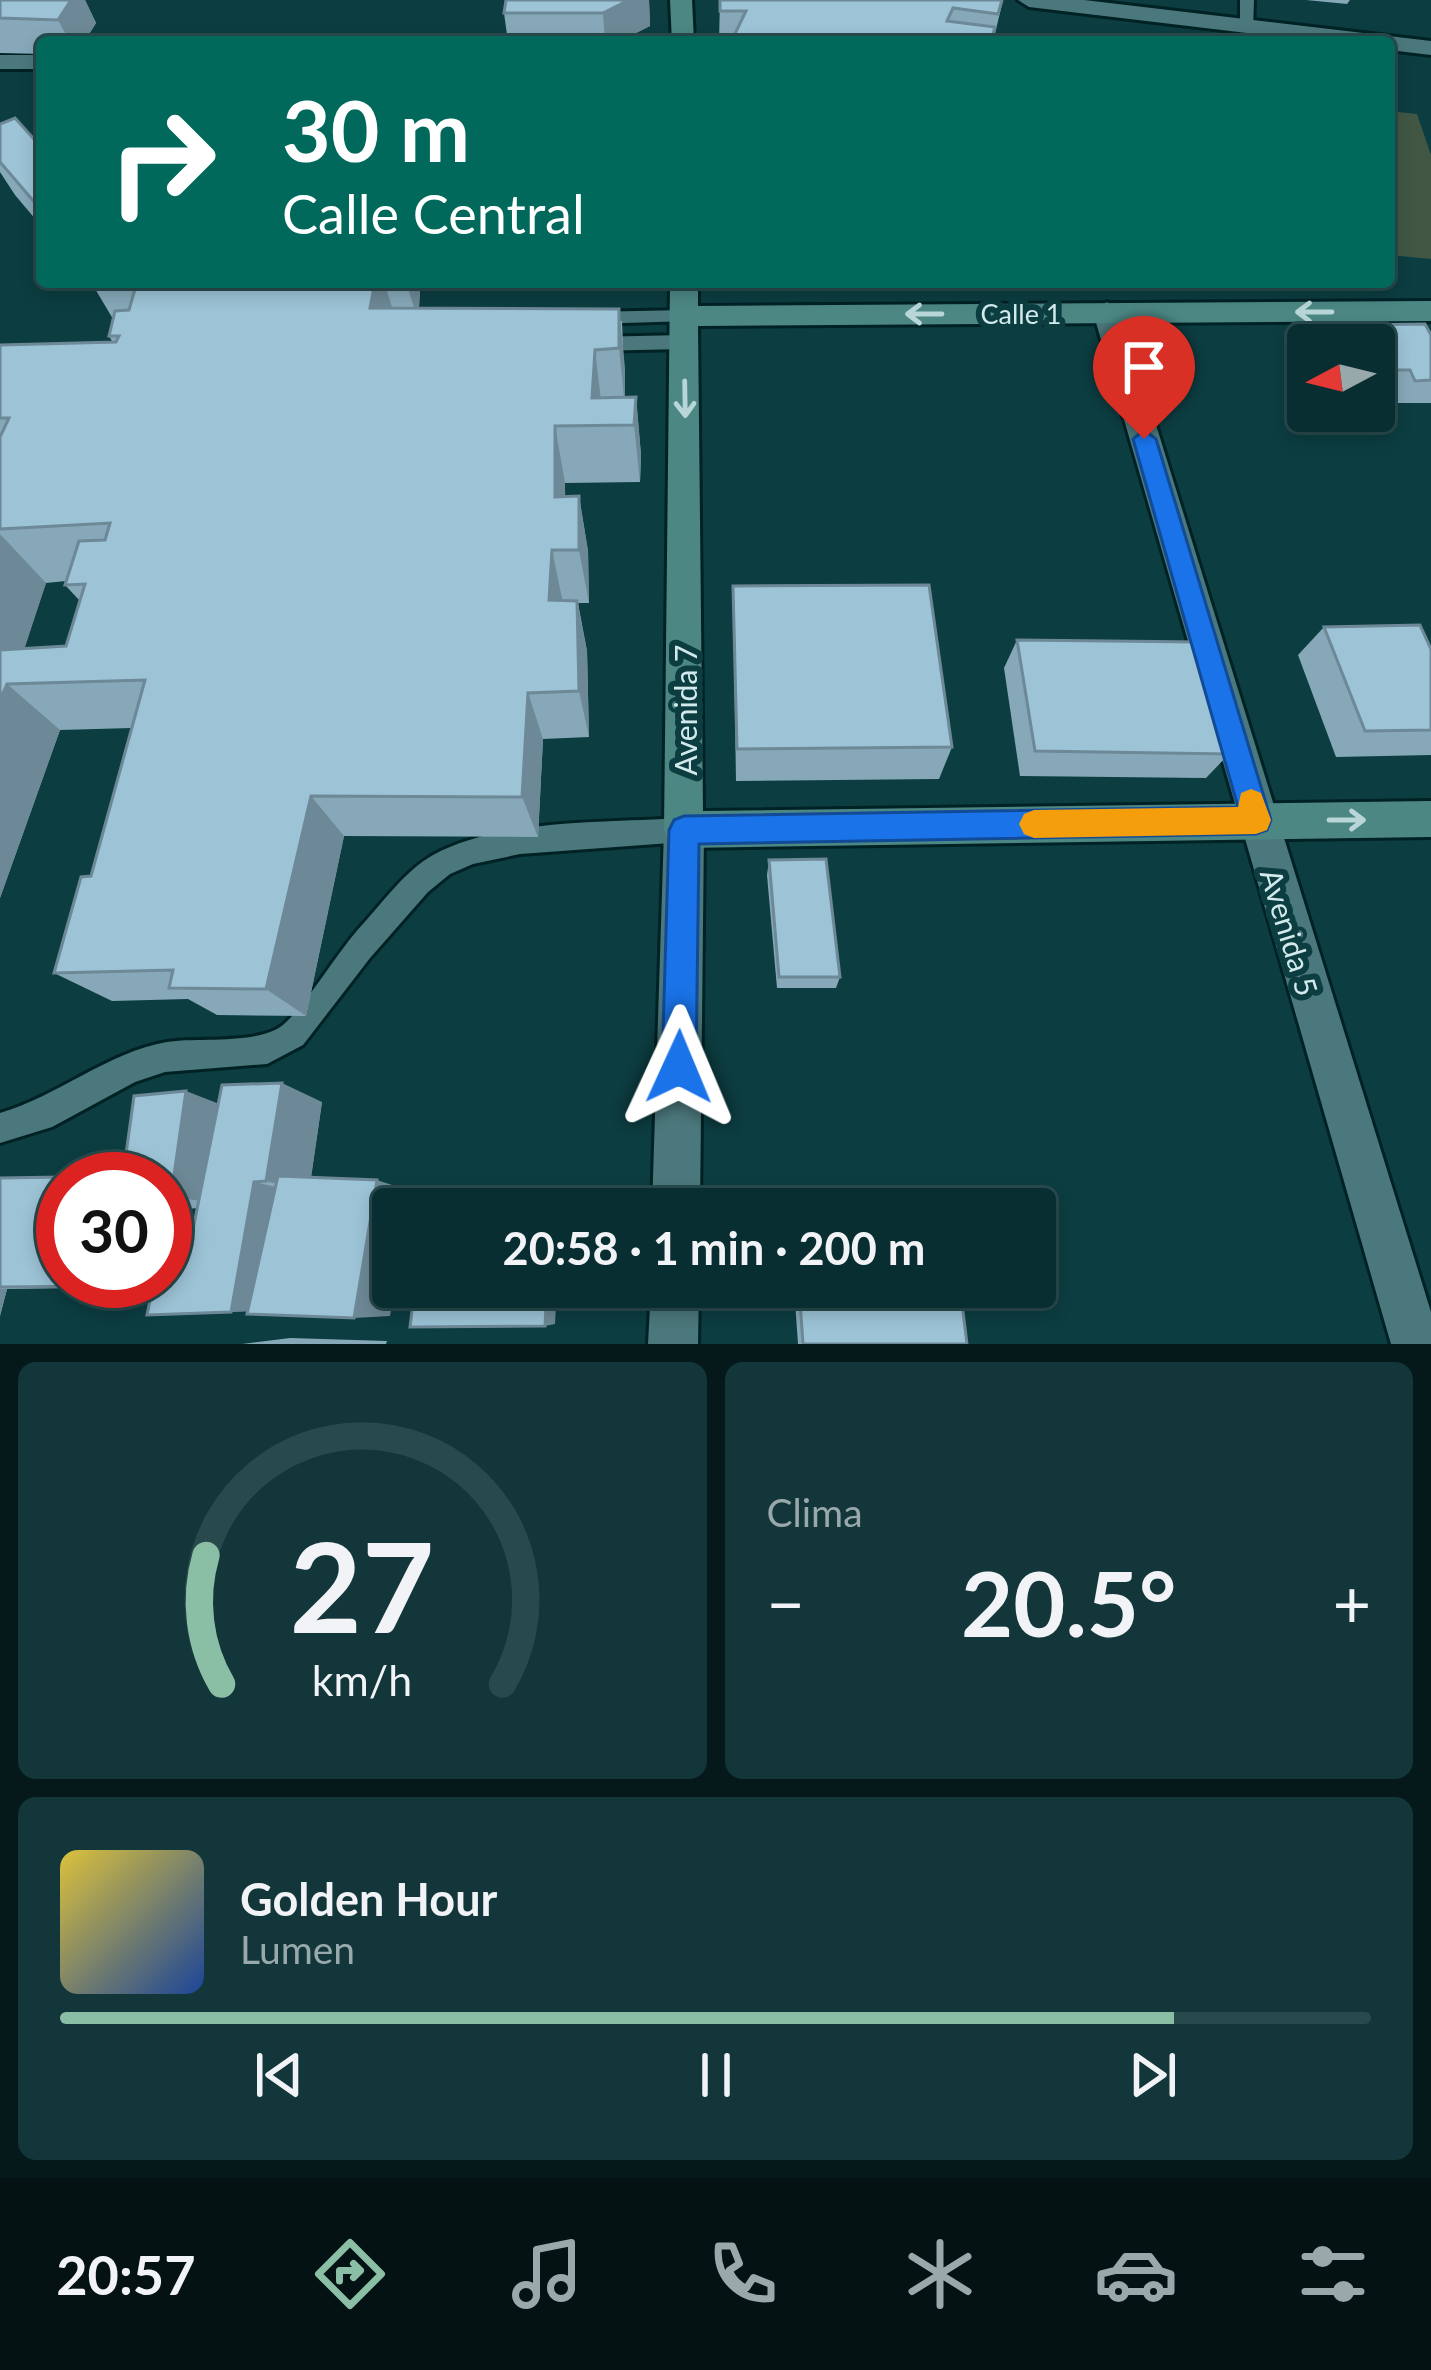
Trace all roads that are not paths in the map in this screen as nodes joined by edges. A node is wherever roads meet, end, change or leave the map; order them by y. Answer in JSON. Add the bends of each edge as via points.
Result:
{"nodes":[{"id":1,"x":681,"y":0,"type":"edge"},
{"id":2,"x":1029,"y":0,"type":"edge"},
{"id":3,"x":1247,"y":0,"type":"edge"},
{"id":4,"x":1248,"y":26,"type":"junction"},
{"id":5,"x":683,"y":36,"type":"edge"},
{"id":6,"x":1330,"y":36,"type":"edge"},
{"id":7,"x":1395,"y":44,"type":"edge"},
{"id":8,"x":1431,"y":48,"type":"edge"},
{"id":9,"x":0,"y":62,"type":"edge"},
{"id":10,"x":36,"y":62,"type":"edge"},
{"id":11,"x":1431,"y":311,"type":"edge"},
{"id":12,"x":1107,"y":312,"type":"junction"},
{"id":13,"x":684,"y":313,"type":"edge"},
{"id":14,"x":563,"y":319,"type":"edge"},
{"id":15,"x":562,"y":344,"type":"edge"},
{"id":16,"x":1256,"y":820,"type":"junction"},
{"id":17,"x":1431,"y":820,"type":"edge"},
{"id":18,"x":684,"y":830,"type":"junction"},
{"id":19,"x":0,"y":1128,"type":"edge"},
{"id":20,"x":676,"y":1188,"type":"edge"},
{"id":21,"x":675,"y":1308,"type":"edge"},
{"id":22,"x":674,"y":1344,"type":"edge"},
{"id":23,"x":1416,"y":1344,"type":"edge"}],
"edges":[{"from":1,"to":5,"type":"main road"},
{"from":2,"to":4,"type":"street"},
{"from":3,"to":4,"type":"lane"},
{"from":4,"to":6,"type":"street"},
{"from":7,"to":8,"type":"street"},
{"from":9,"to":10,"type":"street"},
{"from":11,"to":12,"type":"main road","name":"Calle 1","one_way":true},
{"from":12,"to":13,"type":"main road","name":"Calle 1","one_way":true},
{"from":12,"to":16,"type":"street","name":"Avenida 5"},
{"from":13,"to":14,"type":"lane"},
{"from":13,"to":15,"type":"lane"},
{"from":13,"to":18,"type":"main road","name":"Avenida 7","one_way":true},
{"from":16,"to":17,"type":"main road","one_way":true},
{"from":16,"to":18,"type":"main road"},
{"from":16,"to":23,"type":"street","name":"Avenida 5"},
{"from":18,"to":19,"type":"lane","via":[[520,842],[441,865],[360,948],[293,1034],[267,1048],[165,1057]]},
{"from":18,"to":20,"type":"street","name":"Avenida 7"},
{"from":21,"to":22,"type":"street"}]}
